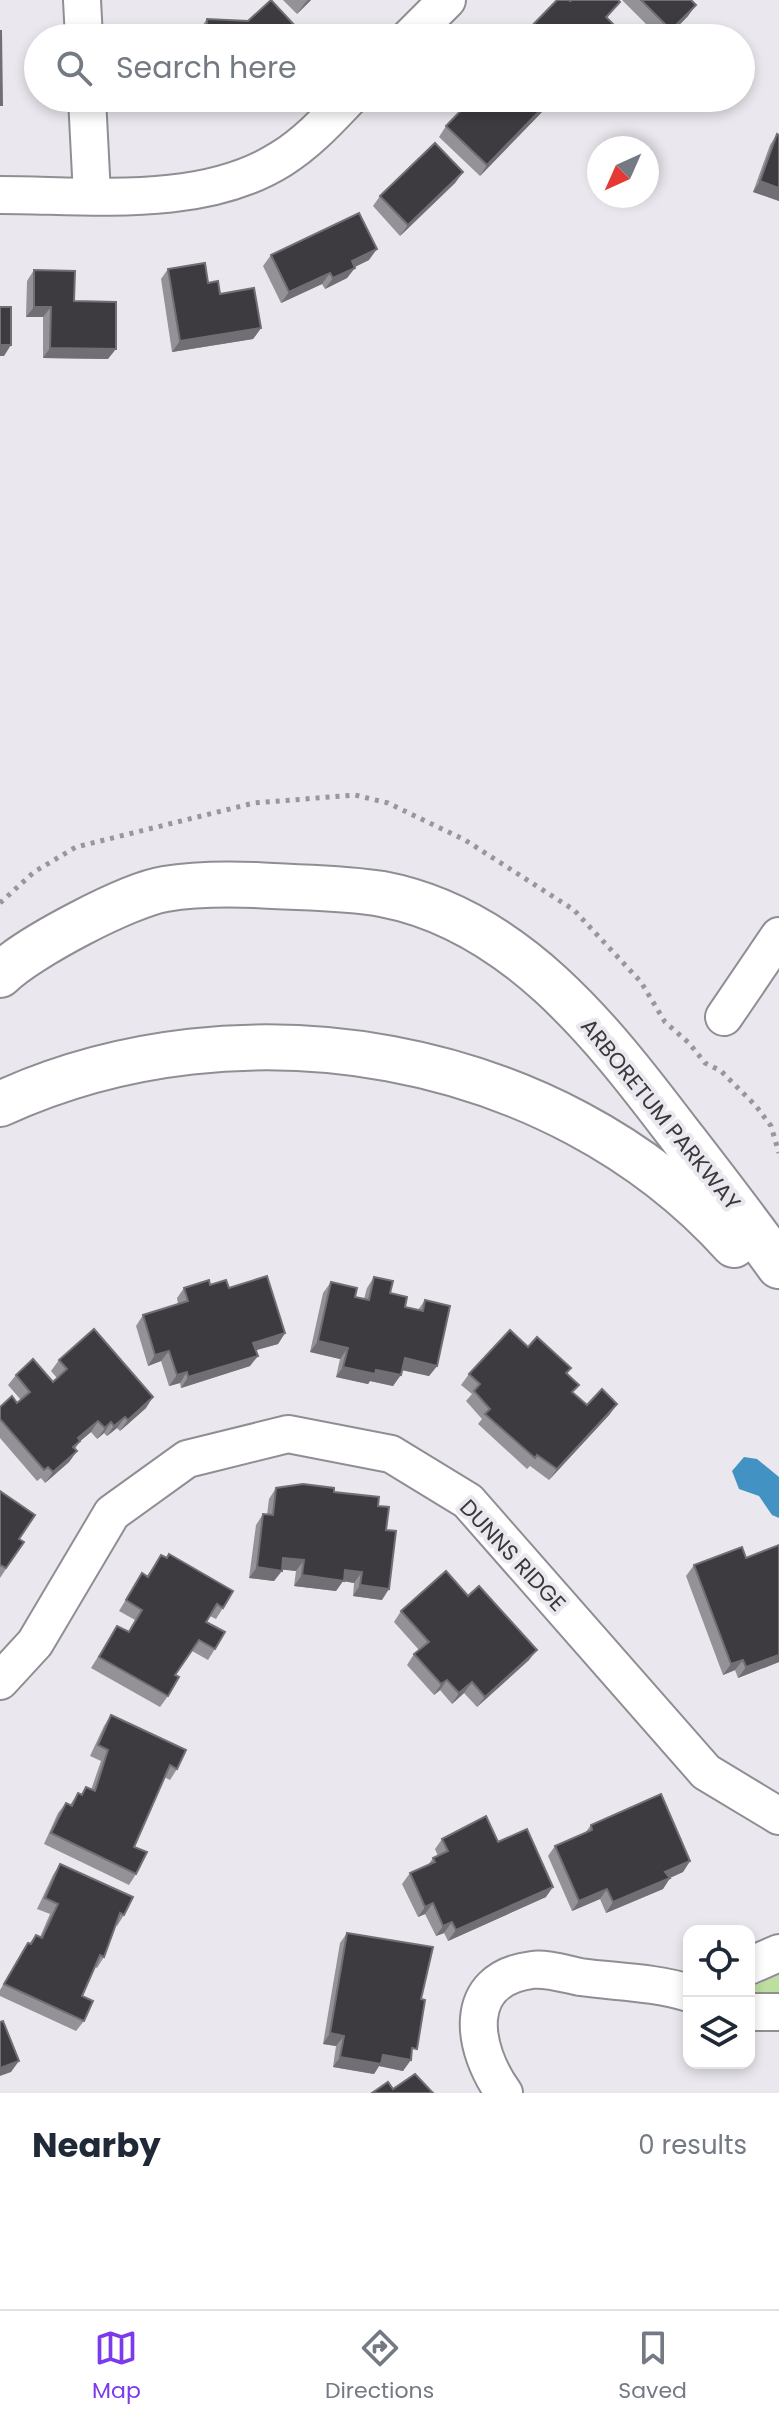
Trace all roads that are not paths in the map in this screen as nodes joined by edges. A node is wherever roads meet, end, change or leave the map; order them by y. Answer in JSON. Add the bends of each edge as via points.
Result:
{"nodes":[{"id":1,"x":82,"y":0,"type":"edge"},
{"id":2,"x":447,"y":0,"type":"edge"},
{"id":3,"x":83,"y":24,"type":"edge"},
{"id":4,"x":423,"y":24,"type":"edge"},
{"id":5,"x":88,"y":112,"type":"edge"},
{"id":6,"x":335,"y":112,"type":"edge"},
{"id":7,"x":0,"y":195,"type":"edge"},
{"id":8,"x":92,"y":195,"type":"junction"},
{"id":9,"x":779,"y":936,"type":"edge"},
{"id":10,"x":0,"y":975,"type":"edge"},
{"id":11,"x":724,"y":1017,"type":"dead end"},
{"id":12,"x":0,"y":1104,"type":"edge"},
{"id":13,"x":779,"y":1266,"type":"edge"},
{"id":14,"x":779,"y":1295,"type":"edge"},
{"id":15,"x":0,"y":1681,"type":"edge"},
{"id":16,"x":779,"y":1816,"type":"edge"},
{"id":17,"x":779,"y":1953,"type":"edge"},
{"id":18,"x":755,"y":1963,"type":"edge"},
{"id":19,"x":683,"y":1989,"type":"edge"},
{"id":20,"x":755,"y":2012,"type":"edge"},
{"id":21,"x":779,"y":2012,"type":"edge"},
{"id":22,"x":504,"y":2093,"type":"edge"}],
"edges":[{"from":1,"to":3,"type":"street"},
{"from":2,"to":4,"type":"street"},
{"from":5,"to":8,"type":"street"},
{"from":6,"to":8,"type":"street","via":[[280,160],[246,176],[162,193]]},
{"from":7,"to":8,"type":"street"},
{"from":9,"to":11,"type":"street"},
{"from":10,"to":13,"type":"street","name":"ARBORETUM PARKWAY","via":[[90,919],[163,889],[228,884],[383,894],[436,912],[511,953],[593,1024]]},
{"from":12,"to":14,"type":"street","name":"ARBORETUM PARKWAY","via":[[120,1064],[211,1048],[317,1048],[411,1062],[510,1091],[607,1139],[700,1206]]},
{"from":15,"to":16,"type":"street","name":"DUNNS RIDGE","via":[[35,1643],[112,1513],[187,1459],[288,1434],[391,1454],[468,1501],[706,1772]]},
{"from":17,"to":18,"type":"street"},
{"from":19,"to":22,"type":"street","via":[[534,1969],[506,1977],[484,1998],[477,2030],[481,2056]]},
{"from":20,"to":21,"type":"street"}]}
